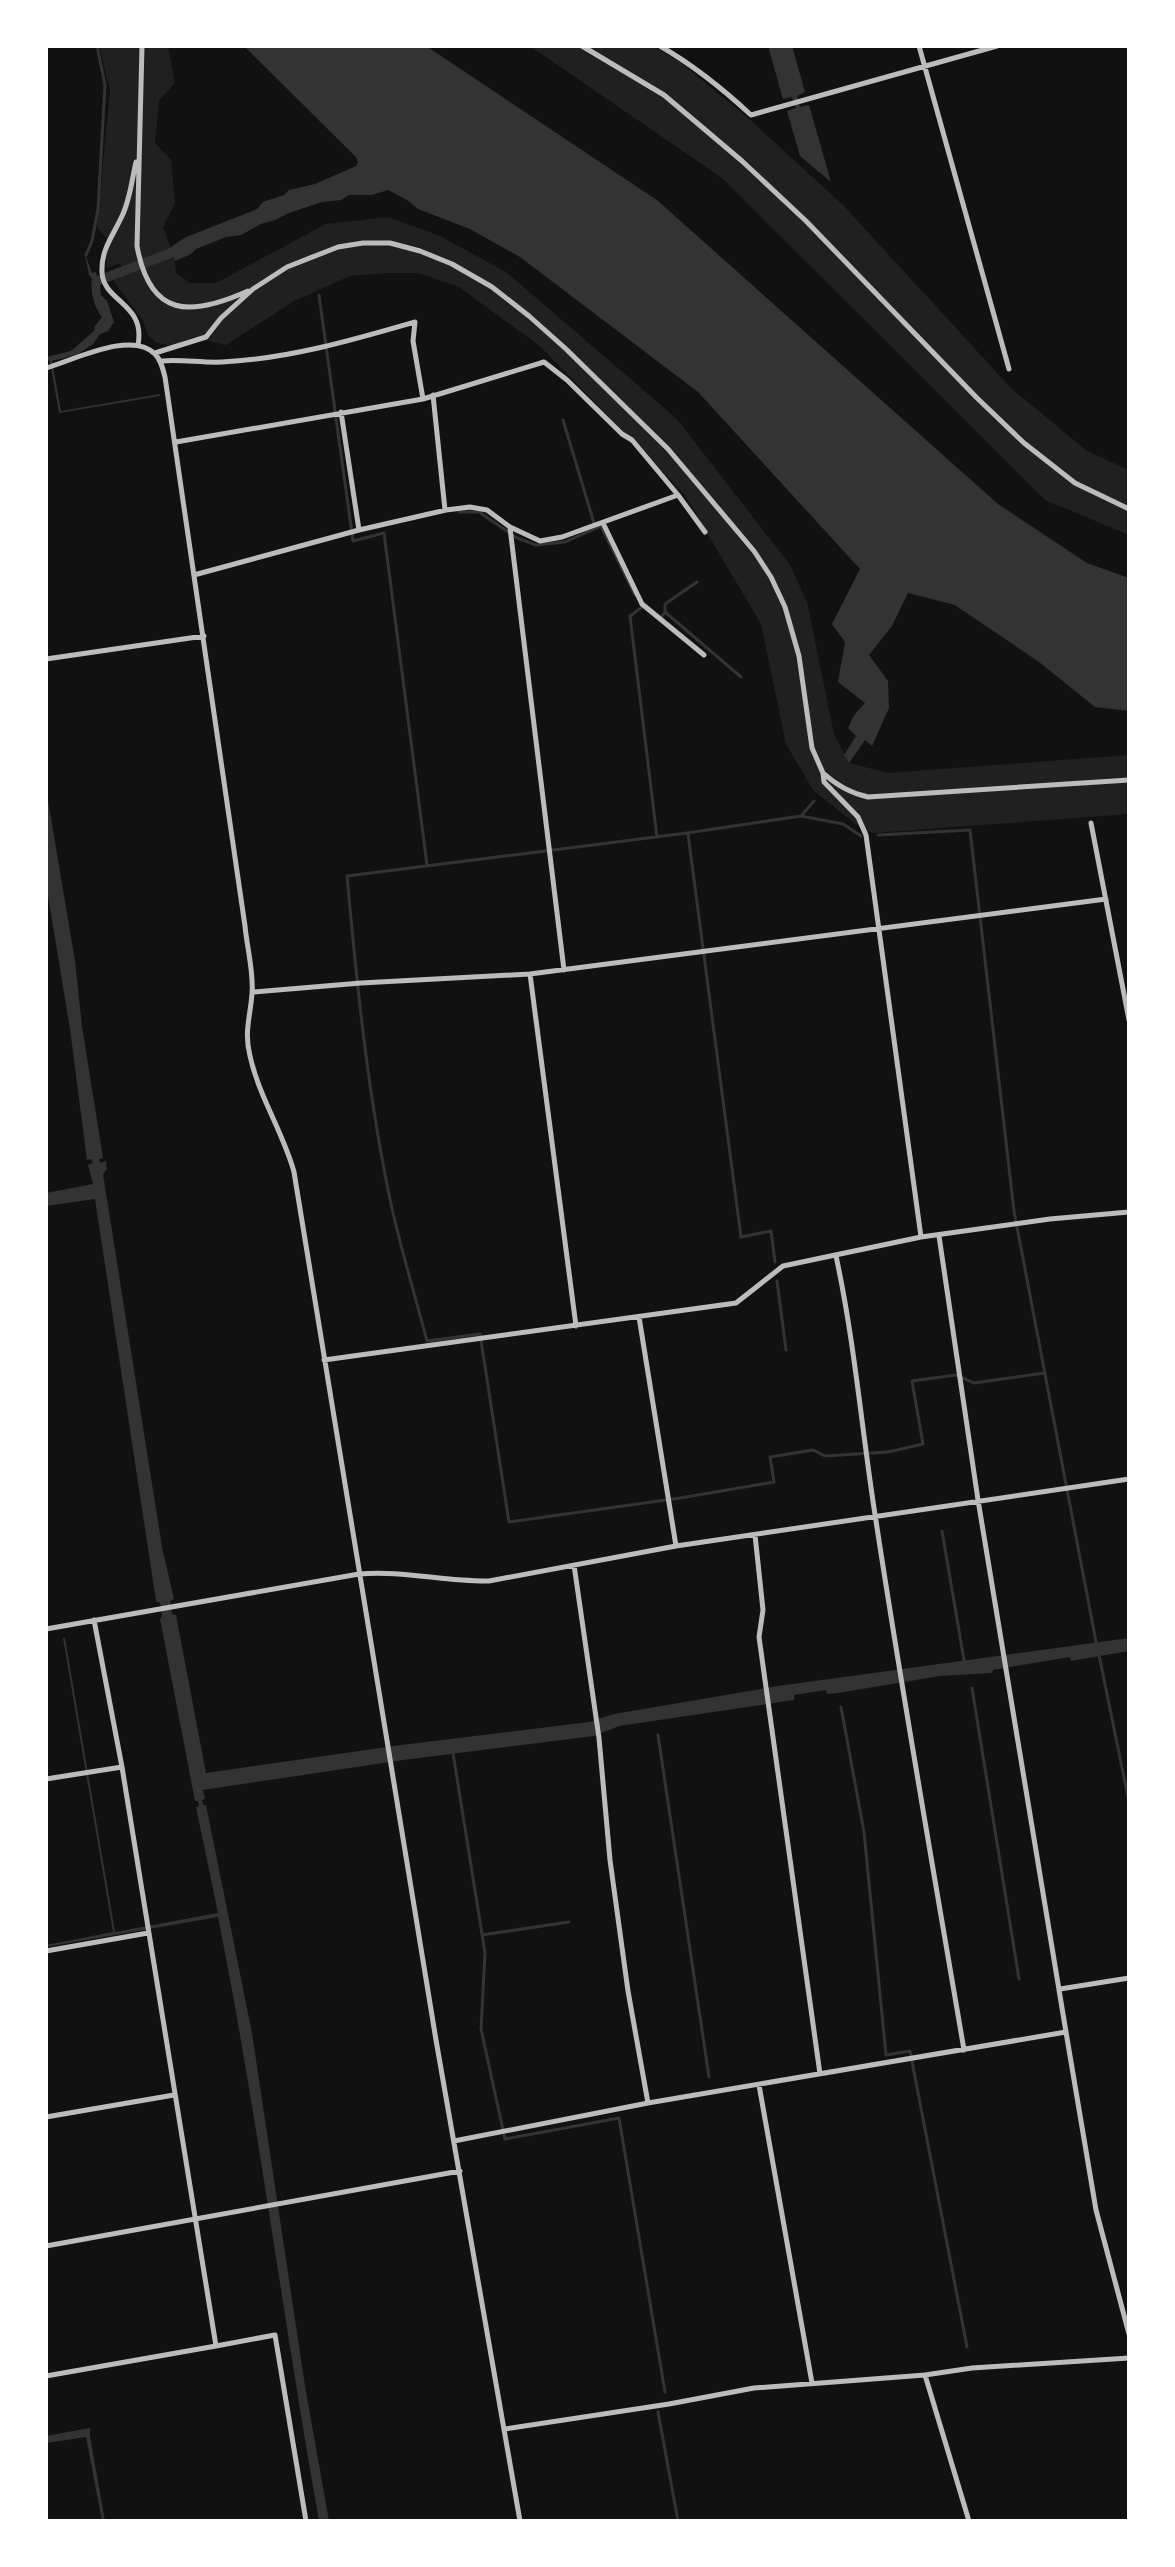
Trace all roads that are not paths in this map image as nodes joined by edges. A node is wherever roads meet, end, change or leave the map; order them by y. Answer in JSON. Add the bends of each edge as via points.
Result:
{"nodes":[{"id":1,"x":142,"y":46,"type":"edge"},
{"id":2,"x":582,"y":46,"type":"edge"},
{"id":3,"x":660,"y":46,"type":"edge"},
{"id":4,"x":919,"y":46,"type":"edge"},
{"id":5,"x":997,"y":46,"type":"edge"},
{"id":6,"x":924,"y":66,"type":"junction"},
{"id":7,"x":139,"y":149,"type":"junction"},
{"id":8,"x":253,"y":289,"type":"junction"},
{"id":9,"x":138,"y":345,"type":"junction"},
{"id":10,"x":155,"y":353,"type":"junction"},
{"id":11,"x":161,"y":361,"type":"junction"},
{"id":12,"x":46,"y":368,"type":"edge"},
{"id":13,"x":1009,"y":369,"type":"dead end"},
{"id":14,"x":433,"y":395,"type":"junction"},
{"id":15,"x":423,"y":399,"type":"junction"},
{"id":16,"x":340,"y":412,"type":"junction"},
{"id":17,"x":176,"y":442,"type":"junction"},
{"id":18,"x":678,"y":495,"type":"junction"},
{"id":19,"x":1129,"y":509,"type":"edge"},
{"id":20,"x":446,"y":510,"type":"junction"},
{"id":21,"x":596,"y":524,"type":"junction"},
{"id":22,"x":510,"y":529,"type":"junction"},
{"id":23,"x":358,"y":530,"type":"junction"},
{"id":24,"x":705,"y":532,"type":"dead end"},
{"id":25,"x":194,"y":575,"type":"junction"},
{"id":26,"x":204,"y":636,"type":"junction"},
{"id":27,"x":704,"y":655,"type":"dead end"},
{"id":28,"x":46,"y":659,"type":"edge"},
{"id":29,"x":823,"y":773,"type":"junction"},
{"id":30,"x":1129,"y":780,"type":"edge"},
{"id":31,"x":1091,"y":823,"type":"dead end"},
{"id":32,"x":1106,"y":899,"type":"junction"},
{"id":33,"x":880,"y":930,"type":"junction"},
{"id":34,"x":564,"y":970,"type":"junction"},
{"id":35,"x":530,"y":974,"type":"junction"},
{"id":36,"x":253,"y":992,"type":"junction"},
{"id":37,"x":1129,"y":1020,"type":"edge"},
{"id":38,"x":1129,"y":1212,"type":"edge"},
{"id":39,"x":939,"y":1236,"type":"junction"},
{"id":40,"x":921,"y":1237,"type":"junction"},
{"id":41,"x":836,"y":1256,"type":"junction"},
{"id":42,"x":639,"y":1317,"type":"junction"},
{"id":43,"x":576,"y":1326,"type":"junction"},
{"id":44,"x":324,"y":1360,"type":"junction"},
{"id":45,"x":1129,"y":1479,"type":"edge"},
{"id":46,"x":978,"y":1500,"type":"junction"},
{"id":47,"x":875,"y":1518,"type":"junction"},
{"id":48,"x":755,"y":1535,"type":"junction"},
{"id":49,"x":676,"y":1546,"type":"junction"},
{"id":50,"x":574,"y":1565,"type":"junction"},
{"id":51,"x":359,"y":1574,"type":"junction"},
{"id":52,"x":94,"y":1620,"type":"junction"},
{"id":53,"x":46,"y":1629,"type":"edge"},
{"id":54,"x":122,"y":1767,"type":"junction"},
{"id":55,"x":46,"y":1779,"type":"edge"},
{"id":56,"x":148,"y":1933,"type":"junction"},
{"id":57,"x":46,"y":1951,"type":"edge"},
{"id":58,"x":1129,"y":1978,"type":"edge"},
{"id":59,"x":1060,"y":1989,"type":"junction"},
{"id":60,"x":1066,"y":2032,"type":"junction"},
{"id":61,"x":964,"y":2050,"type":"junction"},
{"id":62,"x":820,"y":2074,"type":"junction"},
{"id":63,"x":759,"y":2085,"type":"junction"},
{"id":64,"x":174,"y":2095,"type":"junction"},
{"id":65,"x":648,"y":2103,"type":"junction"},
{"id":66,"x":46,"y":2117,"type":"edge"},
{"id":67,"x":454,"y":2141,"type":"junction"},
{"id":68,"x":460,"y":2171,"type":"junction"},
{"id":69,"x":194,"y":2219,"type":"junction"},
{"id":70,"x":46,"y":2246,"type":"edge"},
{"id":71,"x":1129,"y":2334,"type":"edge"},
{"id":72,"x":216,"y":2346,"type":"junction"},
{"id":73,"x":1129,"y":2358,"type":"edge"},
{"id":74,"x":925,"y":2375,"type":"junction"},
{"id":75,"x":46,"y":2376,"type":"edge"},
{"id":76,"x":812,"y":2383,"type":"junction"},
{"id":77,"x":505,"y":2429,"type":"junction"},
{"id":78,"x":306,"y":2521,"type":"edge"},
{"id":79,"x":520,"y":2521,"type":"edge"},
{"id":80,"x":969,"y":2521,"type":"edge"}],
"edges":[{"from":1,"to":7,"type":"street"},
{"from":2,"to":19,"type":"street","via":[[664,95],[742,161],[1024,443],[1075,483]]},
{"from":3,"to":6,"type":"street","via":[[751,115]]},
{"from":4,"to":6,"type":"street"},
{"from":5,"to":6,"type":"street"},
{"from":6,"to":13,"type":"street"},
{"from":7,"to":8,"type":"street","via":[[137,246],[144,276],[155,292],[180,307],[202,306]]},
{"from":7,"to":9,"type":"street","via":[[123,214],[103,253],[102,273],[105,285],[134,315]]},
{"from":8,"to":10,"type":"street","via":[[206,337]]},
{"from":8,"to":29,"type":"street","via":[[314,255],[363,243],[390,243],[452,264],[529,316],[668,449],[771,577],[799,656],[810,738]]},
{"from":9,"to":10,"type":"street"},
{"from":9,"to":12,"type":"street","via":[[106,347]]},
{"from":10,"to":11,"type":"street"},
{"from":11,"to":15,"type":"street","via":[[220,362],[286,354],[415,322]]},
{"from":11,"to":17,"type":"street"},
{"from":14,"to":15,"type":"street"},
{"from":14,"to":18,"type":"street","via":[[544,362],[632,440]]},
{"from":14,"to":20,"type":"street"},
{"from":15,"to":16,"type":"street"},
{"from":16,"to":17,"type":"street"},
{"from":16,"to":23,"type":"street"},
{"from":17,"to":25,"type":"street"},
{"from":18,"to":21,"type":"street"},
{"from":18,"to":24,"type":"street"},
{"from":20,"to":22,"type":"street","via":[[487,510]]},
{"from":20,"to":23,"type":"street"},
{"from":21,"to":22,"type":"street","via":[[540,541]]},
{"from":21,"to":27,"type":"street","via":[[642,604]]},
{"from":22,"to":34,"type":"street"},
{"from":23,"to":25,"type":"street"},
{"from":25,"to":26,"type":"street"},
{"from":26,"to":28,"type":"street"},
{"from":26,"to":36,"type":"street"},
{"from":29,"to":30,"type":"street","via":[[868,797]]},
{"from":29,"to":33,"type":"street","via":[[824,782],[858,817],[866,835]]},
{"from":31,"to":32,"type":"street"},
{"from":32,"to":33,"type":"street"},
{"from":32,"to":37,"type":"street"},
{"from":33,"to":34,"type":"street"},
{"from":33,"to":40,"type":"street"},
{"from":34,"to":35,"type":"street"},
{"from":35,"to":36,"type":"street"},
{"from":35,"to":43,"type":"street"},
{"from":36,"to":44,"type":"street","via":[[246,1029],[249,1055],[260,1095],[291,1162]]},
{"from":38,"to":39,"type":"street"},
{"from":39,"to":40,"type":"street"},
{"from":39,"to":46,"type":"street"},
{"from":40,"to":41,"type":"street"},
{"from":41,"to":42,"type":"street","via":[[783,1266],[736,1303]]},
{"from":41,"to":47,"type":"street"},
{"from":42,"to":43,"type":"street"},
{"from":42,"to":49,"type":"street"},
{"from":43,"to":44,"type":"street"},
{"from":44,"to":51,"type":"street"},
{"from":45,"to":46,"type":"street"},
{"from":46,"to":47,"type":"street"},
{"from":46,"to":59,"type":"street"},
{"from":47,"to":48,"type":"street"},
{"from":47,"to":61,"type":"street"},
{"from":48,"to":49,"type":"street"},
{"from":48,"to":62,"type":"street","via":[[763,1610],[759,1637]]},
{"from":49,"to":50,"type":"street"},
{"from":50,"to":51,"type":"street","via":[[489,1581]]},
{"from":50,"to":65,"type":"street","via":[[628,1991]]},
{"from":51,"to":52,"type":"street"},
{"from":51,"to":67,"type":"street"},
{"from":52,"to":53,"type":"street"},
{"from":52,"to":54,"type":"street"},
{"from":54,"to":55,"type":"street"},
{"from":54,"to":56,"type":"street"},
{"from":56,"to":57,"type":"street"},
{"from":56,"to":64,"type":"street"},
{"from":58,"to":59,"type":"street"},
{"from":59,"to":60,"type":"street"},
{"from":60,"to":61,"type":"street"},
{"from":60,"to":71,"type":"street","via":[[1096,2210]]},
{"from":61,"to":62,"type":"street"},
{"from":62,"to":63,"type":"street"},
{"from":63,"to":65,"type":"street"},
{"from":63,"to":76,"type":"street"},
{"from":64,"to":66,"type":"street"},
{"from":64,"to":69,"type":"street"},
{"from":65,"to":67,"type":"street"},
{"from":67,"to":68,"type":"street"},
{"from":68,"to":69,"type":"street"},
{"from":68,"to":77,"type":"street"},
{"from":69,"to":70,"type":"street"},
{"from":69,"to":72,"type":"street"},
{"from":72,"to":75,"type":"street"},
{"from":72,"to":78,"type":"street","via":[[275,2335]]},
{"from":73,"to":74,"type":"street"},
{"from":74,"to":76,"type":"street"},
{"from":74,"to":80,"type":"street"},
{"from":76,"to":77,"type":"street"},
{"from":77,"to":79,"type":"street"}]}
